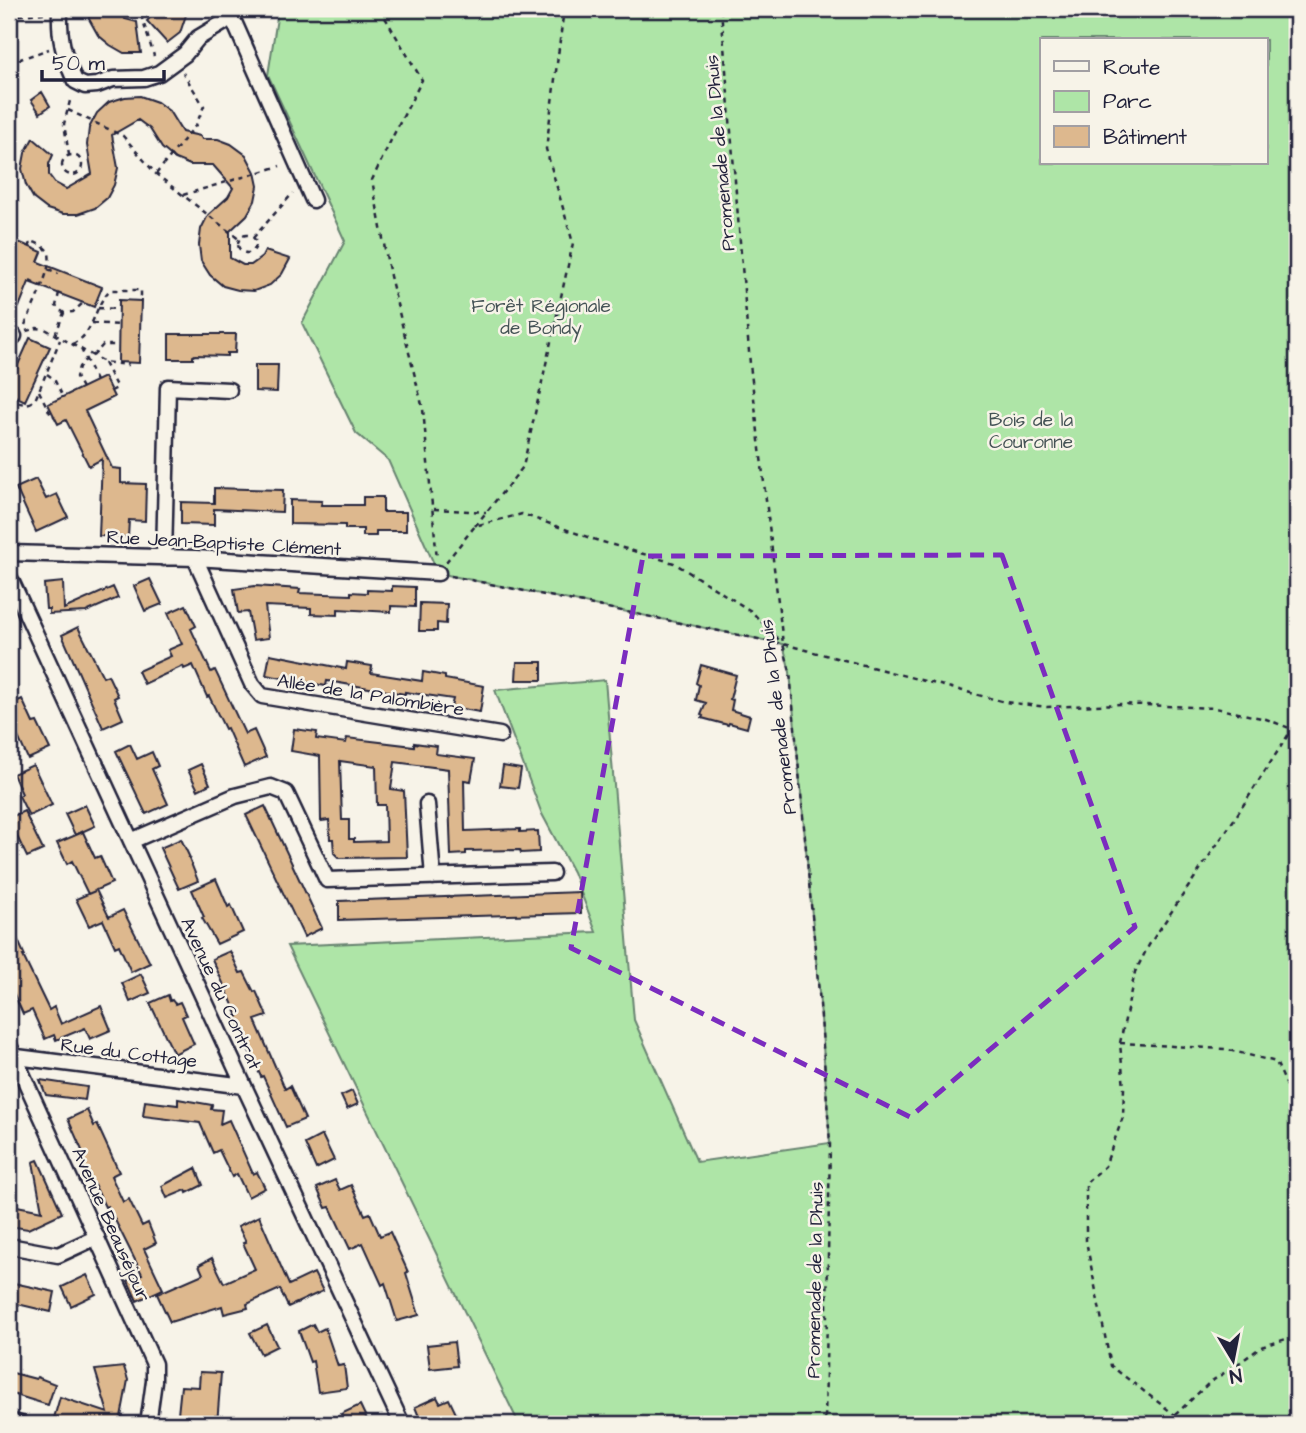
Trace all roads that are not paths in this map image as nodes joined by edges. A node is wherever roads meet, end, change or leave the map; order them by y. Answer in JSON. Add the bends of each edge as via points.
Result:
{"nodes":[{"id":1,"x":60,"y":10,"type":"edge"},
{"id":2,"x":232,"y":12,"type":"edge"},
{"id":3,"x":313,"y":200,"type":"dead end"},
{"id":4,"x":229,"y":390,"type":"dead end"},
{"id":5,"x":9,"y":552,"type":"edge"},
{"id":6,"x":164,"y":558,"type":"junction"},
{"id":7,"x":195,"y":558,"type":"junction"},
{"id":8,"x":438,"y":573,"type":"road end"},
{"id":9,"x":9,"y":576,"type":"edge"},
{"id":10,"x":500,"y":735,"type":"dead end"},
{"id":11,"x":427,"y":804,"type":"dead end"},
{"id":12,"x":131,"y":841,"type":"junction"},
{"id":13,"x":552,"y":873,"type":"dead end"},
{"id":14,"x":433,"y":877,"type":"junction"},
{"id":15,"x":10,"y":1052,"type":"edge"},
{"id":16,"x":244,"y":1086,"type":"junction"},
{"id":17,"x":97,"y":1237,"type":"junction"},
{"id":18,"x":9,"y":1246,"type":"edge"},
{"id":19,"x":9,"y":1421,"type":"edge"},
{"id":20,"x":20,"y":1424,"type":"edge"},
{"id":21,"x":148,"y":1424,"type":"edge"},
{"id":22,"x":402,"y":1424,"type":"edge"}],
"edges":[{"from":1,"to":2,"type":"street","via":[[64,56],[75,81],[85,86],[159,73]]},
{"from":2,"to":3,"type":"street"},
{"from":4,"to":6,"type":"street","via":[[168,387]]},
{"from":5,"to":6,"type":"street","name":"Rue Jean-Baptiste Clément"},
{"from":6,"to":7,"type":"street","name":"Rue Jean-Baptiste Clément"},
{"from":7,"to":8,"type":"street","name":"Rue Jean-Baptiste Clément"},
{"from":7,"to":10,"type":"street","name":"Allée de la Palombière","via":[[252,684],[262,696]]},
{"from":9,"to":12,"type":"street","name":"Avenue du Contrat"},
{"from":11,"to":14,"type":"street"},
{"from":12,"to":14,"type":"street","via":[[235,796],[271,787],[286,793],[327,880]]},
{"from":12,"to":16,"type":"street","name":"Avenue du Contrat"},
{"from":13,"to":14,"type":"street"},
{"from":15,"to":16,"type":"street","name":"Rue du Cottage"},
{"from":15,"to":17,"type":"street","name":"Avenue Beauséjour"},
{"from":16,"to":22,"type":"street","name":"Avenue du Contrat"},
{"from":17,"to":18,"type":"street","via":[[58,1255]]},
{"from":17,"to":21,"type":"street","name":"Avenue Beauséjour","via":[[154,1364]]},
{"from":19,"to":20,"type":"street"}]}
